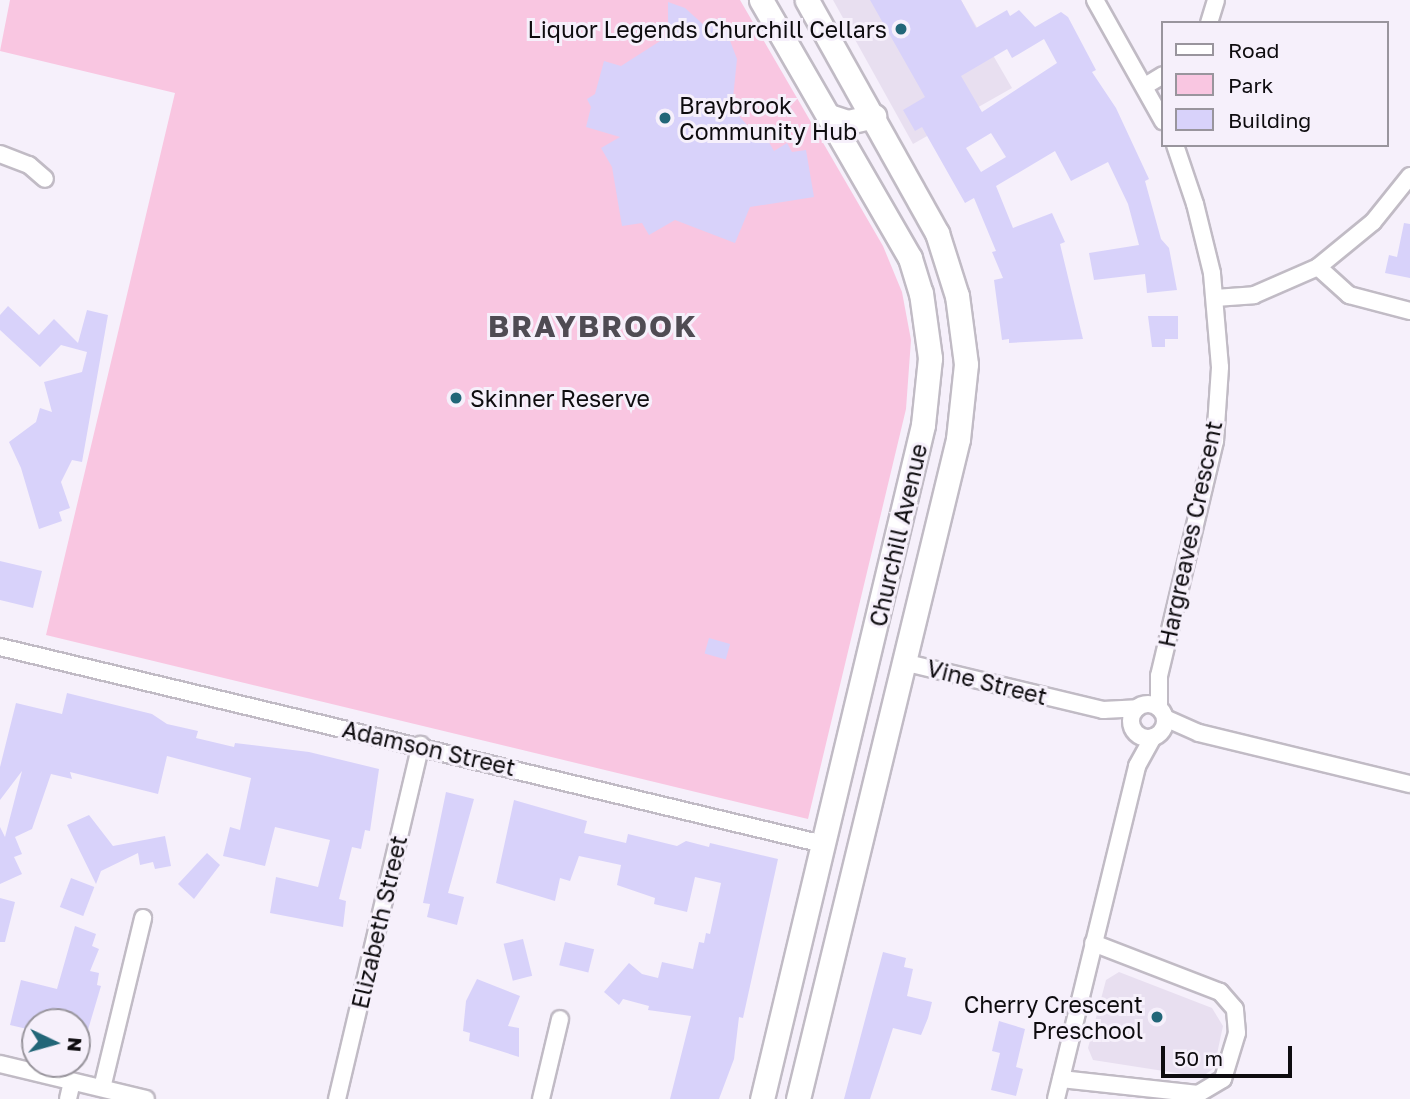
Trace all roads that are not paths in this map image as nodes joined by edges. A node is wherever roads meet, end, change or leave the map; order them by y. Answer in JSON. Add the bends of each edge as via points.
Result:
{"nodes":[{"id":1,"x":761,"y":0,"type":"edge"},
{"id":2,"x":807,"y":0,"type":"edge"},
{"id":3,"x":1095,"y":0,"type":"edge"},
{"id":4,"x":1216,"y":0,"type":"edge"},
{"id":5,"x":1210,"y":21,"type":"edge"},
{"id":6,"x":1162,"y":76,"type":"edge"},
{"id":7,"x":1145,"y":86,"type":"junction"},
{"id":8,"x":829,"y":116,"type":"junction"},
{"id":9,"x":874,"y":116,"type":"junction"},
{"id":10,"x":1162,"y":119,"type":"edge"},
{"id":11,"x":1176,"y":147,"type":"edge"},
{"id":12,"x":0,"y":154,"type":"edge"},
{"id":13,"x":1410,"y":176,"type":"edge"},
{"id":14,"x":45,"y":179,"type":"dead end"},
{"id":15,"x":1318,"y":267,"type":"junction"},
{"id":16,"x":1215,"y":298,"type":"junction"},
{"id":17,"x":1410,"y":312,"type":"edge"},
{"id":18,"x":0,"y":647,"type":"edge"},
{"id":19,"x":870,"y":653,"type":"junction"},
{"id":20,"x":903,"y":662,"type":"junction"},
{"id":21,"x":1103,"y":710,"type":"junction"},
{"id":22,"x":1153,"y":718,"type":"junction"},
{"id":23,"x":1134,"y":729,"type":"junction"},
{"id":24,"x":421,"y":745,"type":"junction"},
{"id":25,"x":1137,"y":766,"type":"junction"},
{"id":26,"x":1410,"y":784,"type":"edge"},
{"id":27,"x":823,"y":844,"type":"junction"},
{"id":28,"x":857,"y":852,"type":"junction"},
{"id":29,"x":143,"y":918,"type":"dead end"},
{"id":30,"x":1093,"y":943,"type":"junction"},
{"id":31,"x":560,"y":1019,"type":"dead end"},
{"id":32,"x":0,"y":1063,"type":"edge"},
{"id":33,"x":1061,"y":1079,"type":"junction"},
{"id":34,"x":72,"y":1081,"type":"junction"},
{"id":35,"x":102,"y":1088,"type":"junction"},
{"id":36,"x":68,"y":1099,"type":"edge"},
{"id":37,"x":146,"y":1099,"type":"edge"},
{"id":38,"x":337,"y":1099,"type":"edge"},
{"id":39,"x":541,"y":1099,"type":"edge"},
{"id":40,"x":762,"y":1099,"type":"edge"},
{"id":41,"x":797,"y":1099,"type":"edge"},
{"id":42,"x":1056,"y":1099,"type":"edge"}],
"edges":[{"from":1,"to":8,"type":"main road","name":"Churchill Avenue"},
{"from":2,"to":9,"type":"main road","name":"Churchill Avenue"},
{"from":3,"to":7,"type":"street"},
{"from":4,"to":5,"type":"street"},
{"from":6,"to":7,"type":"street"},
{"from":7,"to":10,"type":"street"},
{"from":8,"to":9,"type":"main road","via":[[848,122]]},
{"from":8,"to":19,"type":"main road","name":"Churchill Avenue","via":[[910,258],[921,293],[930,359],[923,425]]},
{"from":9,"to":20,"type":"main road","name":"Churchill Avenue","via":[[950,265],[966,364],[958,439]]},
{"from":11,"to":16,"type":"street","name":"Hargreaves Crescent","via":[[1195,204]]},
{"from":12,"to":14,"type":"street","via":[[29,165]]},
{"from":13,"to":15,"type":"street","via":[[1373,222]]},
{"from":15,"to":16,"type":"street","via":[[1254,295]]},
{"from":15,"to":17,"type":"street","via":[[1349,295]]},
{"from":16,"to":22,"type":"street","name":"Hargreaves Crescent","via":[[1220,367],[1215,441]]},
{"from":18,"to":24,"type":"street","name":"Adamson Street"},
{"from":19,"to":20,"type":"main road","name":"Vine Street"},
{"from":19,"to":27,"type":"main road","name":"Churchill Avenue"},
{"from":20,"to":21,"type":"street","name":"Vine Street"},
{"from":20,"to":28,"type":"main road","name":"Churchill Avenue"},
{"from":21,"to":22,"type":"street","name":"Vine Street"},
{"from":21,"to":23,"type":"street","name":"Vine Street"},
{"from":22,"to":23,"type":"street","name":"Vine Street"},
{"from":22,"to":23,"type":"street","name":"Hargreaves Crescent"},
{"from":22,"to":25,"type":"street","name":"Hargreaves Crescent"},
{"from":22,"to":26,"type":"street","name":"Vine Street"},
{"from":23,"to":25,"type":"street","name":"Hargreaves Crescent"},
{"from":24,"to":27,"type":"street","name":"Adamson Street"},
{"from":24,"to":38,"type":"street","name":"Elizabeth Street"},
{"from":25,"to":30,"type":"street","name":"Hargreaves Crescent"},
{"from":27,"to":28,"type":"main road","name":"Adamson Street"},
{"from":27,"to":40,"type":"main road","name":"Churchill Avenue"},
{"from":28,"to":41,"type":"main road","name":"Churchill Avenue"},
{"from":29,"to":35,"type":"street"},
{"from":30,"to":33,"type":"street","name":"Hargreaves Crescent"},
{"from":30,"to":33,"type":"street","via":[[1220,992],[1235,1009],[1237,1033],[1223,1079],[1198,1094]]},
{"from":31,"to":39,"type":"street"},
{"from":32,"to":34,"type":"street"},
{"from":33,"to":42,"type":"street","name":"Hargreaves Crescent"},
{"from":34,"to":35,"type":"street"},
{"from":34,"to":36,"type":"street"},
{"from":35,"to":37,"type":"street"}]}
